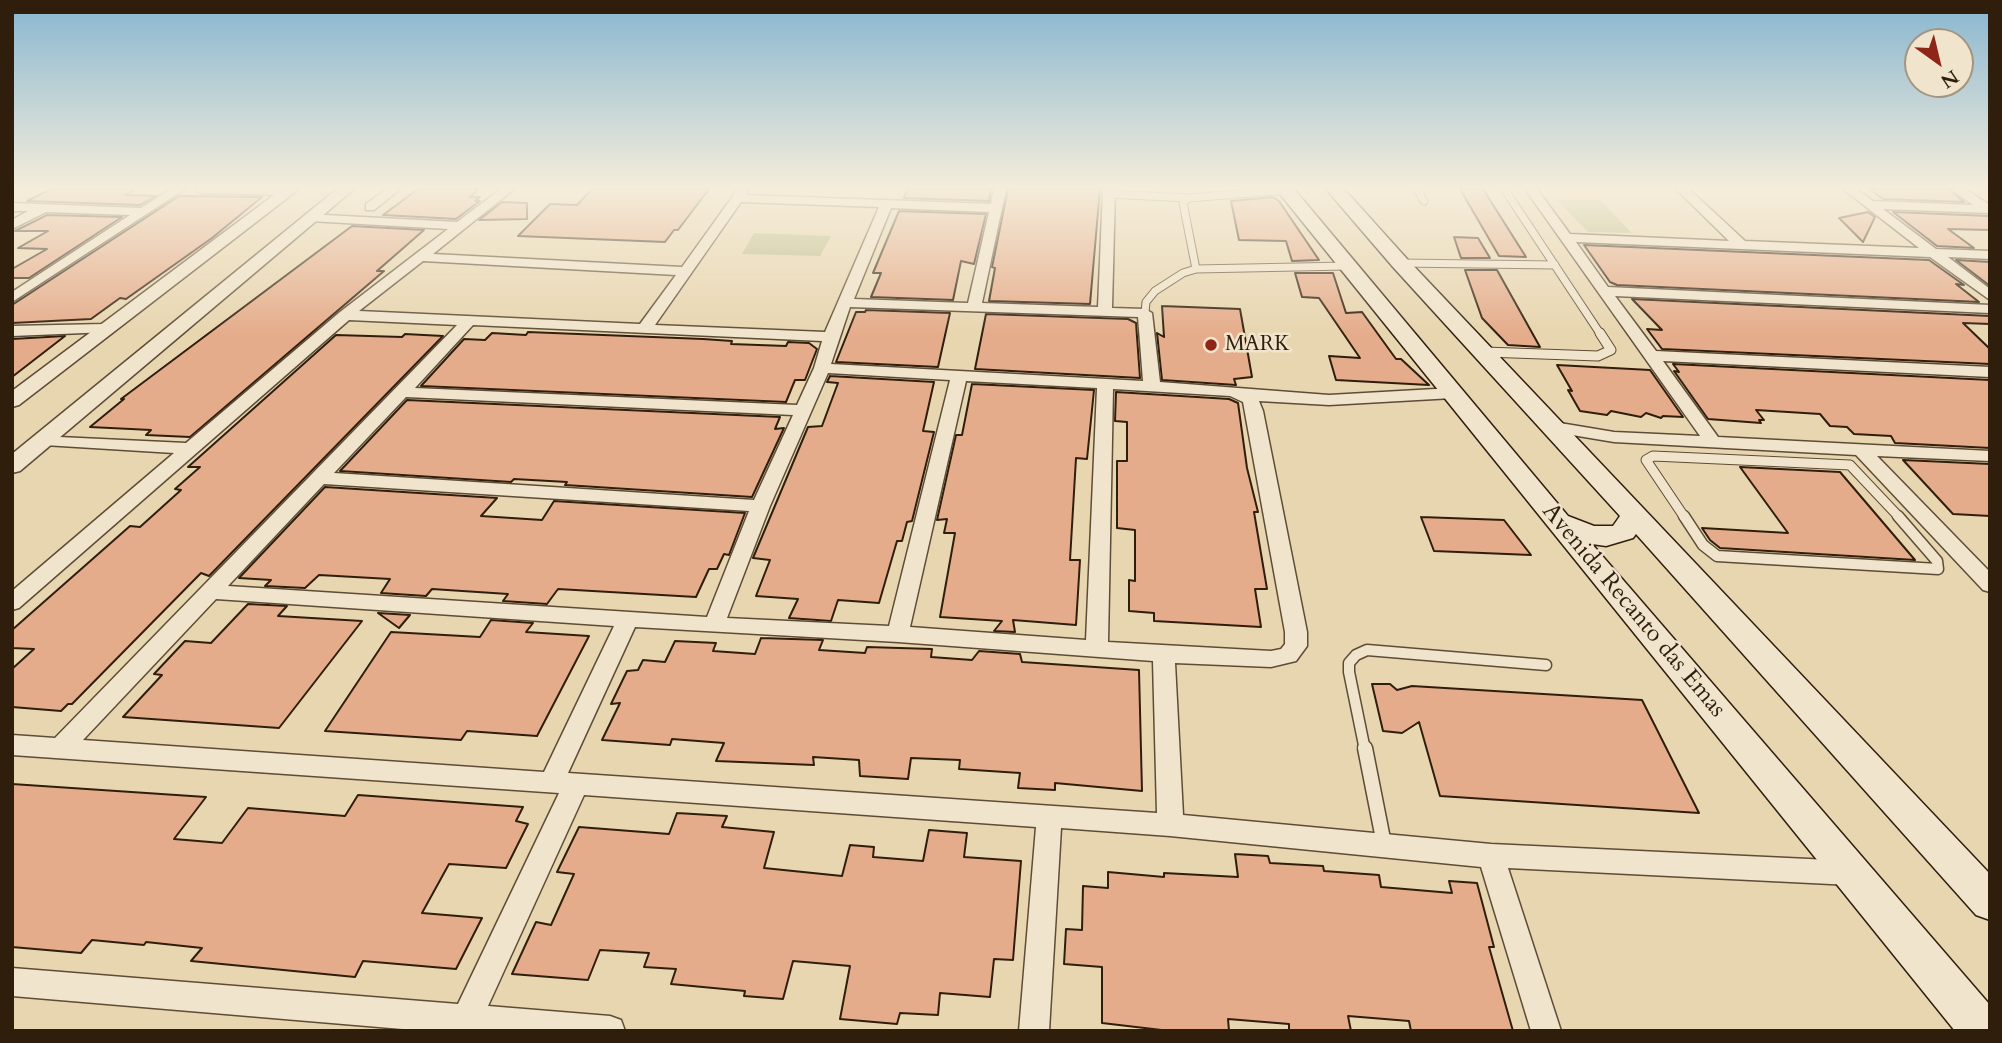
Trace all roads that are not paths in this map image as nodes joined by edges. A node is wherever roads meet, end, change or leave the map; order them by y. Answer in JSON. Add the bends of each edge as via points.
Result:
{"nodes":[{"id":1,"x":102,"y":238,"type":"edge"},
{"id":2,"x":226,"y":238,"type":"edge"},
{"id":3,"x":285,"y":238,"type":"edge"},
{"id":4,"x":447,"y":238,"type":"edge"},
{"id":5,"x":710,"y":238,"type":"edge"},
{"id":6,"x":873,"y":238,"type":"edge"},
{"id":7,"x":989,"y":238,"type":"edge"},
{"id":8,"x":1107,"y":238,"type":"edge"},
{"id":9,"x":1189,"y":238,"type":"edge"},
{"id":10,"x":1324,"y":238,"type":"edge"},
{"id":11,"x":1378,"y":238,"type":"edge"},
{"id":12,"x":1536,"y":238,"type":"edge"},
{"id":13,"x":1568,"y":238,"type":"joint"},
{"id":14,"x":1733,"y":238,"type":"edge"},
{"id":15,"x":1913,"y":238,"type":"edge"},
{"id":16,"x":1741,"y":245,"type":"junction"},
{"id":17,"x":1932,"y":252,"type":"junction"},
{"id":18,"x":1990,"y":255,"type":"edge"},
{"id":19,"x":421,"y":257,"type":"junction"},
{"id":20,"x":196,"y":260,"type":"junction"},
{"id":21,"x":258,"y":260,"type":"junction"},
{"id":22,"x":1555,"y":265,"type":"junction"},
{"id":23,"x":1196,"y":269,"type":"junction"},
{"id":24,"x":687,"y":271,"type":"junction"},
{"id":25,"x":1408,"y":272,"type":"junction"},
{"id":26,"x":1353,"y":274,"type":"junction"},
{"id":27,"x":1605,"y":291,"type":"junction"},
{"id":28,"x":1990,"y":296,"type":"edge"},
{"id":29,"x":12,"y":298,"type":"edge"},
{"id":30,"x":847,"y":303,"type":"junction"},
{"id":31,"x":974,"y":307,"type":"junction"},
{"id":32,"x":1990,"y":309,"type":"edge"},
{"id":33,"x":1105,"y":311,"type":"junction"},
{"id":34,"x":1145,"y":313,"type":"junction"},
{"id":35,"x":345,"y":315,"type":"junction"},
{"id":36,"x":468,"y":322,"type":"junction"},
{"id":37,"x":645,"y":328,"type":"junction"},
{"id":38,"x":104,"y":329,"type":"junction"},
{"id":39,"x":12,"y":331,"type":"edge"},
{"id":40,"x":831,"y":337,"type":"junction"},
{"id":41,"x":1482,"y":352,"type":"junction"},
{"id":42,"x":1651,"y":356,"type":"junction"},
{"id":43,"x":822,"y":368,"type":"junction"},
{"id":44,"x":1990,"y":372,"type":"edge"},
{"id":45,"x":959,"y":377,"type":"junction"},
{"id":46,"x":1105,"y":384,"type":"junction"},
{"id":47,"x":1152,"y":386,"type":"junction"},
{"id":48,"x":402,"y":392,"type":"junction"},
{"id":49,"x":1453,"y":393,"type":"junction"},
{"id":50,"x":1243,"y":395,"type":"junction"},
{"id":51,"x":12,"y":401,"type":"edge"},
{"id":52,"x":802,"y":410,"type":"junction"},
{"id":53,"x":1554,"y":426,"type":"junction"},
{"id":54,"x":1614,"y":437,"type":"junction"},
{"id":55,"x":44,"y":440,"type":"junction"},
{"id":56,"x":1712,"y":441,"type":"junction"},
{"id":57,"x":189,"y":449,"type":"junction"},
{"id":58,"x":1862,"y":450,"type":"junction"},
{"id":59,"x":1576,"y":452,"type":"junction"},
{"id":60,"x":1990,"y":456,"type":"edge"},
{"id":61,"x":12,"y":466,"type":"edge"},
{"id":62,"x":320,"y":478,"type":"junction"},
{"id":63,"x":761,"y":506,"type":"junction"},
{"id":64,"x":1635,"y":515,"type":"junction"},
{"id":65,"x":1558,"y":522,"type":"junction"},
{"id":66,"x":1914,"y":533,"type":"junction"},
{"id":67,"x":1944,"y":535,"type":"junction"},
{"id":68,"x":1966,"y":558,"type":"junction"},
{"id":69,"x":1990,"y":560,"type":"edge"},
{"id":70,"x":1990,"y":585,"type":"edge"},
{"id":71,"x":210,"y":592,"type":"junction"},
{"id":72,"x":12,"y":603,"type":"edge"},
{"id":73,"x":628,"y":619,"type":"junction"},
{"id":74,"x":714,"y":625,"type":"junction"},
{"id":75,"x":898,"y":634,"type":"junction"},
{"id":76,"x":1097,"y":649,"type":"junction"},
{"id":77,"x":1164,"y":654,"type":"junction"},
{"id":78,"x":1546,"y":665,"type":"dead end"},
{"id":79,"x":12,"y":745,"type":"edge"},
{"id":80,"x":60,"y":749,"type":"junction"},
{"id":81,"x":562,"y":785,"type":"junction"},
{"id":82,"x":1049,"y":818,"type":"junction"},
{"id":83,"x":1170,"y":825,"type":"junction"},
{"id":84,"x":1384,"y":844,"type":"junction"},
{"id":85,"x":1491,"y":856,"type":"junction"},
{"id":86,"x":1852,"y":873,"type":"junction"},
{"id":87,"x":1990,"y":902,"type":"edge"},
{"id":88,"x":12,"y":982,"type":"edge"},
{"id":89,"x":464,"y":1024,"type":"edge"},
{"id":90,"x":610,"y":1031,"type":"edge"},
{"id":91,"x":1034,"y":1031,"type":"edge"},
{"id":92,"x":1546,"y":1031,"type":"edge"},
{"id":93,"x":1983,"y":1031,"type":"edge"}],
"edges":[{"from":1,"to":29,"type":"street"},
{"from":2,"to":20,"type":"street"},
{"from":3,"to":21,"type":"street"},
{"from":4,"to":19,"type":"street"},
{"from":5,"to":24,"type":"street"},
{"from":6,"to":30,"type":"street"},
{"from":7,"to":31,"type":"street"},
{"from":8,"to":33,"type":"street"},
{"from":9,"to":23,"type":"lane"},
{"from":10,"to":26,"type":"main road","name":"Avenida Recanto das Emas"},
{"from":11,"to":25,"type":"main road"},
{"from":12,"to":22,"type":"lane"},
{"from":13,"to":16,"type":"street"},
{"from":13,"to":27,"type":"street"},
{"from":14,"to":16,"type":"street"},
{"from":15,"to":17,"type":"street"},
{"from":16,"to":17,"type":"street"},
{"from":17,"to":18,"type":"street"},
{"from":17,"to":28,"type":"street"},
{"from":19,"to":24,"type":"street"},
{"from":19,"to":35,"type":"street"},
{"from":20,"to":21,"type":"street","via":[[226,265]]},
{"from":20,"to":38,"type":"street"},
{"from":21,"to":55,"type":"street"},
{"from":22,"to":25,"type":"lane"},
{"from":22,"to":41,"type":"lane","via":[[1611,347],[1609,353]]},
{"from":23,"to":26,"type":"lane"},
{"from":23,"to":34,"type":"lane","via":[[1155,291],[1146,302]]},
{"from":24,"to":37,"type":"street"},
{"from":25,"to":26,"type":"main road","via":[[1384,277]]},
{"from":25,"to":41,"type":"main road"},
{"from":26,"to":49,"type":"main road","name":"Avenida Recanto das Emas"},
{"from":27,"to":32,"type":"street"},
{"from":27,"to":42,"type":"street"},
{"from":30,"to":31,"type":"street"},
{"from":30,"to":40,"type":"street"},
{"from":31,"to":33,"type":"street"},
{"from":33,"to":34,"type":"street"},
{"from":34,"to":47,"type":"street"},
{"from":35,"to":36,"type":"street"},
{"from":35,"to":57,"type":"street"},
{"from":36,"to":37,"type":"street"},
{"from":36,"to":48,"type":"street"},
{"from":37,"to":40,"type":"street"},
{"from":38,"to":39,"type":"street"},
{"from":38,"to":51,"type":"street"},
{"from":40,"to":43,"type":"street"},
{"from":41,"to":53,"type":"main road"},
{"from":42,"to":44,"type":"street"},
{"from":42,"to":56,"type":"street"},
{"from":43,"to":45,"type":"street"},
{"from":43,"to":52,"type":"street"},
{"from":45,"to":46,"type":"street"},
{"from":45,"to":75,"type":"street"},
{"from":46,"to":47,"type":"street"},
{"from":46,"to":76,"type":"street"},
{"from":47,"to":50,"type":"street"},
{"from":48,"to":52,"type":"street"},
{"from":48,"to":62,"type":"street"},
{"from":49,"to":50,"type":"street","via":[[1329,400]]},
{"from":49,"to":65,"type":"main road","name":"Avenida Recanto das Emas"},
{"from":50,"to":77,"type":"street","via":[[1255,411],[1296,646],[1288,655],[1271,659]]},
{"from":52,"to":63,"type":"street"},
{"from":53,"to":54,"type":"street"},
{"from":53,"to":59,"type":"main road"},
{"from":54,"to":56,"type":"street"},
{"from":54,"to":59,"type":"street"},
{"from":55,"to":57,"type":"street"},
{"from":55,"to":61,"type":"street"},
{"from":56,"to":58,"type":"street"},
{"from":57,"to":72,"type":"street"},
{"from":58,"to":60,"type":"street"},
{"from":58,"to":67,"type":"street"},
{"from":59,"to":64,"type":"main road"},
{"from":62,"to":63,"type":"street"},
{"from":62,"to":71,"type":"street"},
{"from":63,"to":74,"type":"street"},
{"from":64,"to":65,"type":"main road","via":[[1623,532],[1606,537]]},
{"from":64,"to":87,"type":"main road"},
{"from":65,"to":86,"type":"main road","name":"Avenida Recanto das Emas"},
{"from":66,"to":66,"type":"lane","via":[[1937,561],[1936,570],[1723,558],[1703,545],[1646,460],[1653,456],[1844,463],[1857,471]]},
{"from":66,"to":67,"type":"lane"},
{"from":67,"to":68,"type":"street"},
{"from":68,"to":69,"type":"street"},
{"from":68,"to":70,"type":"street"},
{"from":71,"to":73,"type":"street"},
{"from":71,"to":80,"type":"street"},
{"from":73,"to":74,"type":"street"},
{"from":73,"to":81,"type":"street"},
{"from":74,"to":75,"type":"street"},
{"from":75,"to":76,"type":"street"},
{"from":76,"to":77,"type":"street"},
{"from":77,"to":83,"type":"street"},
{"from":78,"to":84,"type":"lane","via":[[1367,650],[1356,655],[1349,672]]},
{"from":79,"to":80,"type":"street"},
{"from":80,"to":81,"type":"street"},
{"from":81,"to":82,"type":"street"},
{"from":81,"to":89,"type":"street"},
{"from":82,"to":83,"type":"street"},
{"from":82,"to":91,"type":"street"},
{"from":83,"to":84,"type":"street"},
{"from":84,"to":85,"type":"street"},
{"from":85,"to":86,"type":"street"},
{"from":85,"to":92,"type":"street"},
{"from":86,"to":93,"type":"main road","name":"Avenida Recanto das Emas"},
{"from":88,"to":89,"type":"street"},
{"from":89,"to":90,"type":"street"}]}
